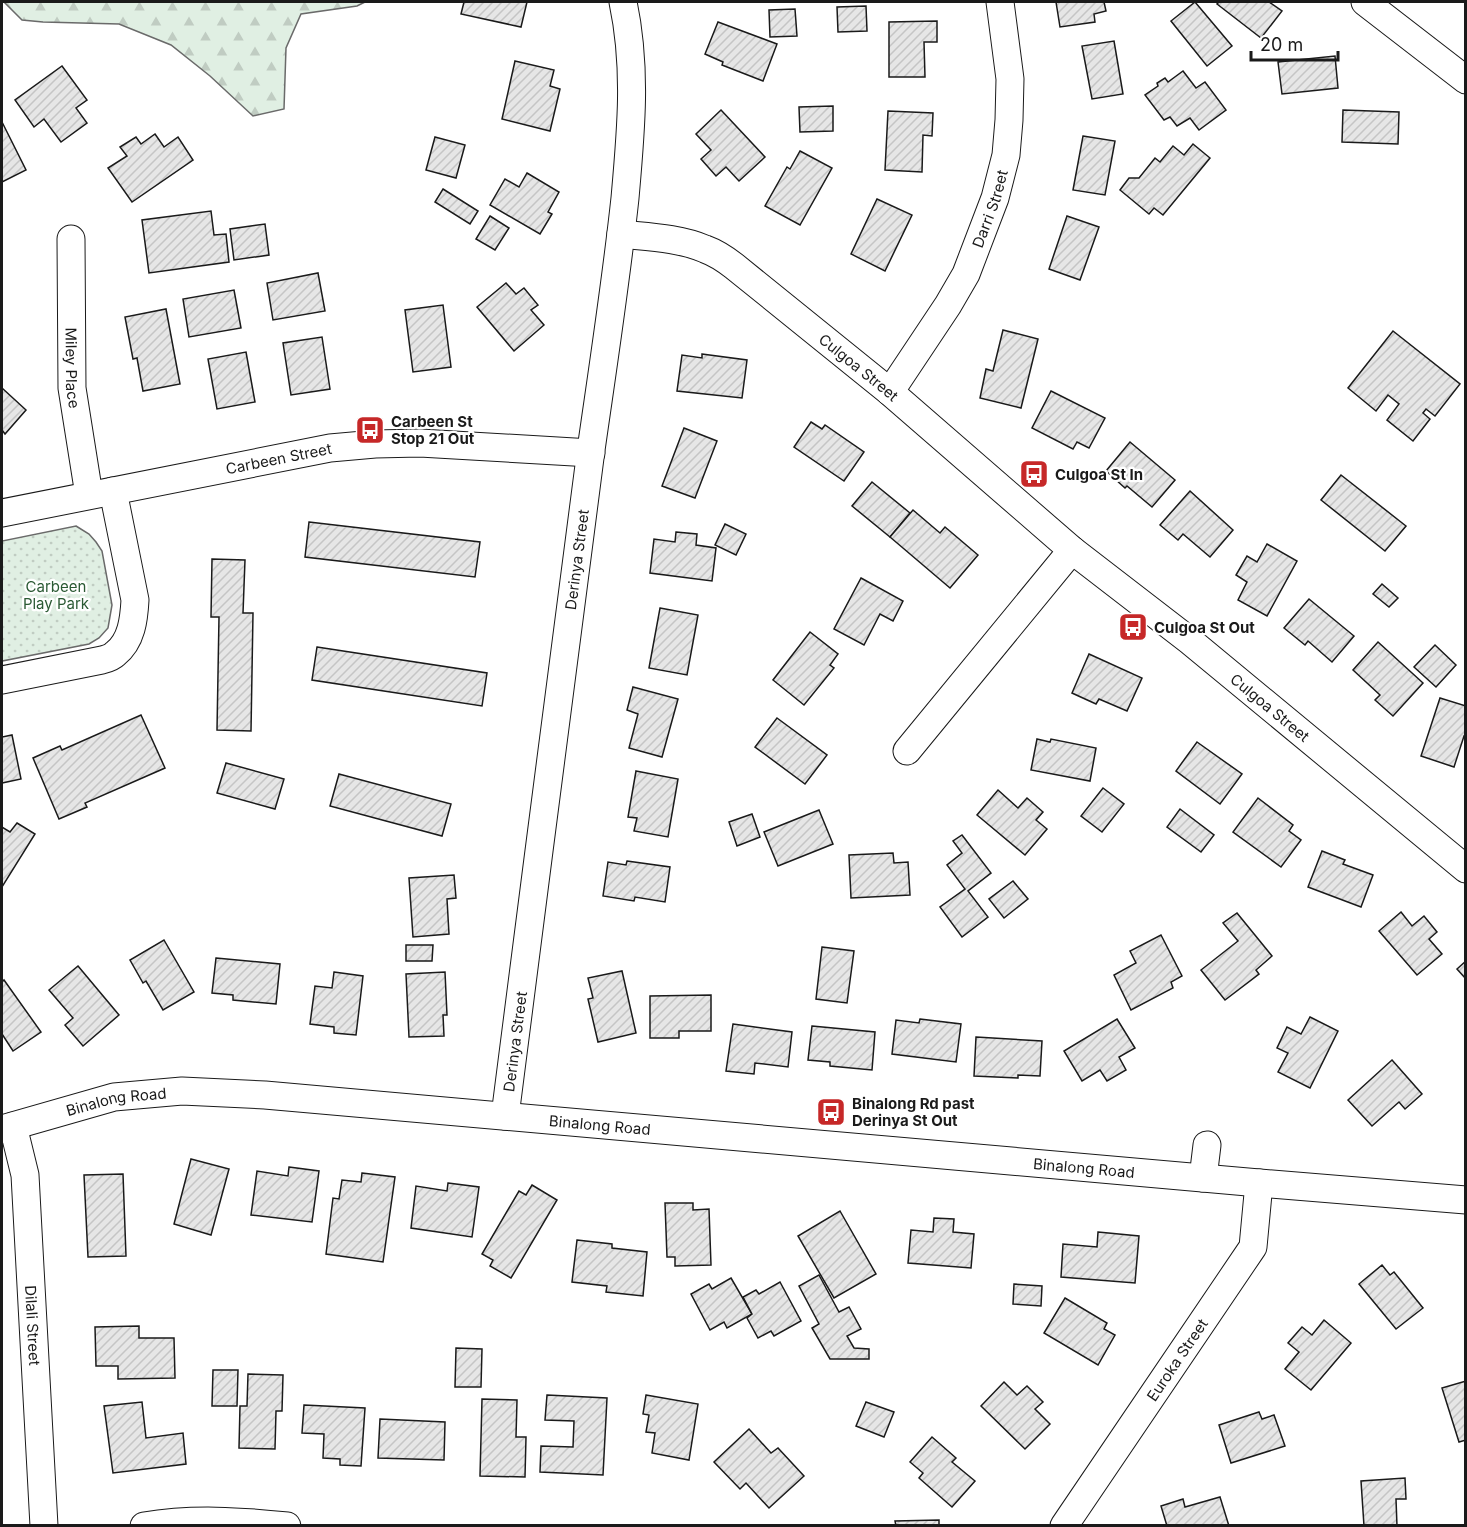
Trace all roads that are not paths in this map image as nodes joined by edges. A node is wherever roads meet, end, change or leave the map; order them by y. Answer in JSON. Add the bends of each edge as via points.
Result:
{"nodes":[{"id":1,"x":623,"y":2,"type":"edge"},
{"id":2,"x":1000,"y":2,"type":"edge"},
{"id":3,"x":1365,"y":2,"type":"edge"},
{"id":4,"x":1466,"y":80,"type":"edge"},
{"id":5,"x":621,"y":234,"type":"junction"},
{"id":6,"x":71,"y":239,"type":"dead end"},
{"id":7,"x":890,"y":392,"type":"junction"},
{"id":8,"x":591,"y":453,"type":"junction"},
{"id":9,"x":101,"y":493,"type":"junction"},
{"id":10,"x":2,"y":513,"type":"edge"},
{"id":11,"x":1072,"y":550,"type":"junction"},
{"id":12,"x":2,"y":680,"type":"edge"},
{"id":13,"x":907,"y":751,"type":"dead end"},
{"id":14,"x":1466,"y":869,"type":"edge"},
{"id":15,"x":505,"y":1116,"type":"junction"},
{"id":16,"x":7,"y":1127,"type":"edge"},
{"id":17,"x":1207,"y":1144,"type":"dead end"},
{"id":18,"x":1203,"y":1178,"type":"junction"},
{"id":19,"x":1259,"y":1184,"type":"junction"},
{"id":20,"x":1466,"y":1200,"type":"edge"},
{"id":21,"x":44,"y":1526,"type":"edge"},
{"id":22,"x":144,"y":1526,"type":"edge"},
{"id":23,"x":287,"y":1526,"type":"edge"},
{"id":24,"x":1064,"y":1526,"type":"edge"}],
"edges":[{"from":1,"to":5,"type":"street","name":"Derinya Street","via":[[633,82]]},
{"from":2,"to":7,"type":"street","name":"Darri Street","via":[[1010,110],[1006,154],[995,198],[966,274]]},
{"from":3,"to":4,"type":"street"},
{"from":5,"to":7,"type":"street","name":"Culgoa Street","via":[[667,239],[721,256]]},
{"from":5,"to":8,"type":"street","name":"Derinya Street"},
{"from":6,"to":9,"type":"street","name":"Miley Place","via":[[72,388]]},
{"from":7,"to":11,"type":"street","name":"Culgoa Street"},
{"from":8,"to":9,"type":"street","name":"Carbeen Street","via":[[375,444],[330,448]]},
{"from":8,"to":15,"type":"street","name":"Derinya Street"},
{"from":9,"to":10,"type":"street","name":"Carbeen Street"},
{"from":9,"to":12,"type":"street","via":[[135,600],[127,639],[116,654],[102,660]]},
{"from":11,"to":13,"type":"street"},
{"from":11,"to":14,"type":"street","name":"Culgoa Street","via":[[1190,640]]},
{"from":15,"to":16,"type":"street","name":"Binalong Road","via":[[182,1091],[114,1097]]},
{"from":15,"to":18,"type":"street","name":"Binalong Road"},
{"from":16,"to":21,"type":"street","name":"Dilali Street","via":[[25,1175]]},
{"from":17,"to":18,"type":"street"},
{"from":18,"to":19,"type":"street","name":"Binalong Road"},
{"from":19,"to":20,"type":"street","name":"Binalong Road"},
{"from":19,"to":24,"type":"street","name":"Euroka Street","via":[[1253,1247]]},
{"from":22,"to":23,"type":"street","via":[[202,1520]]}]}
